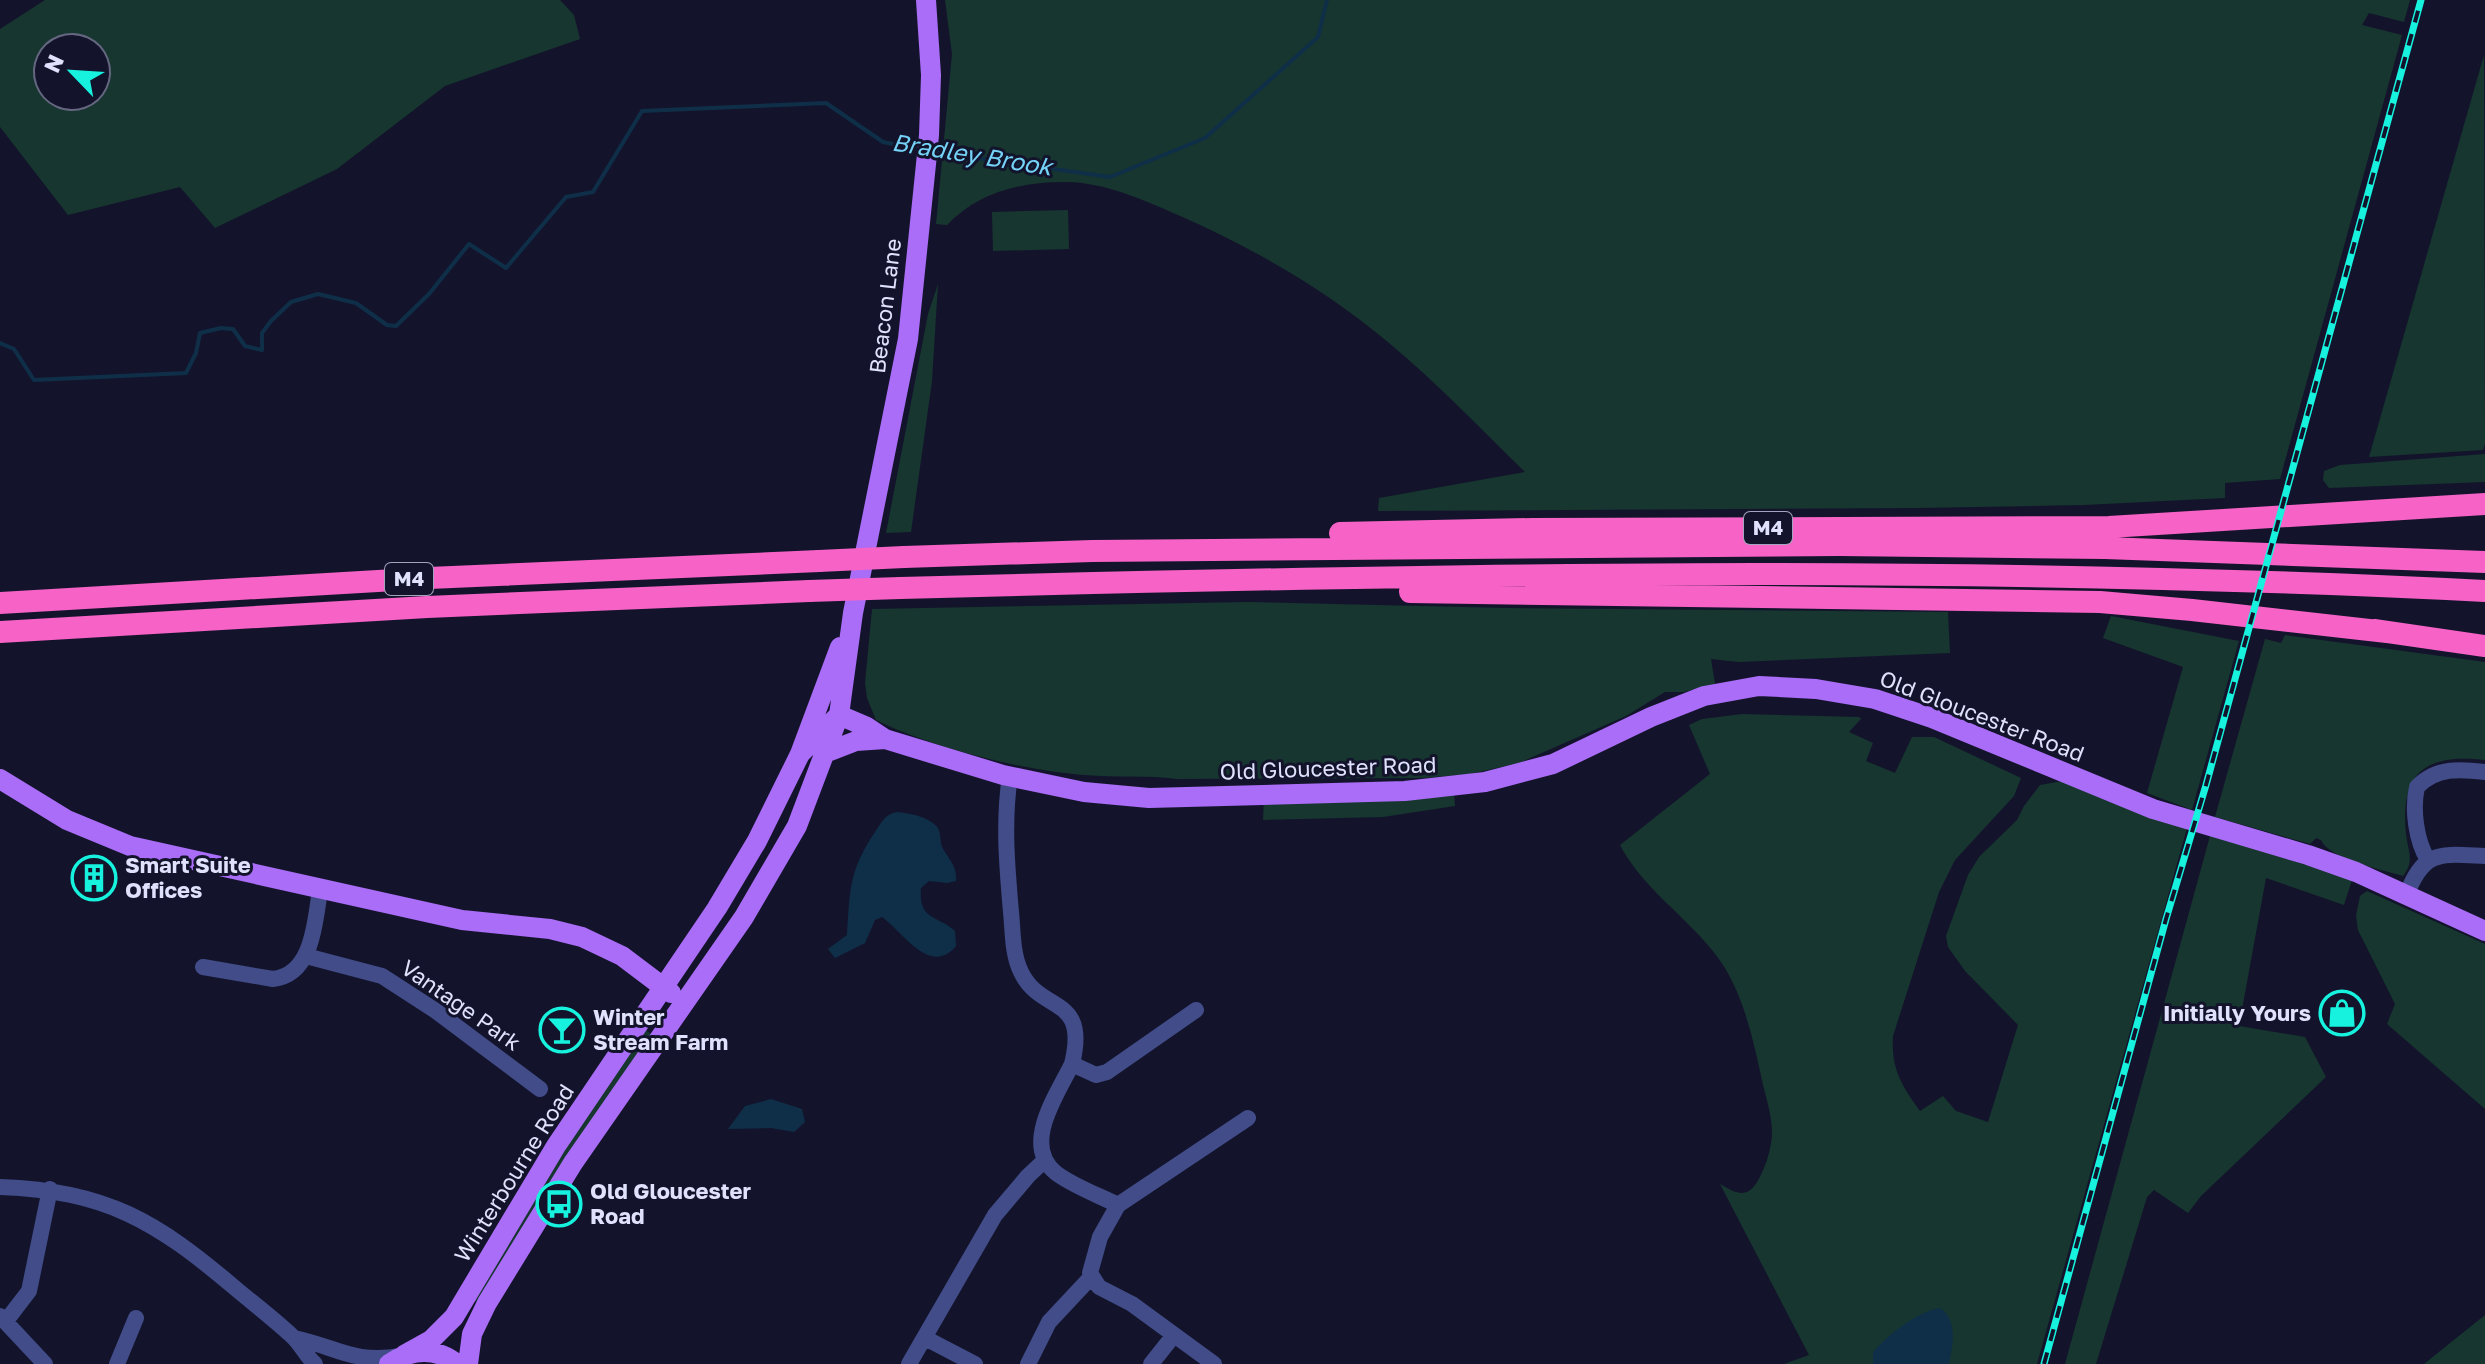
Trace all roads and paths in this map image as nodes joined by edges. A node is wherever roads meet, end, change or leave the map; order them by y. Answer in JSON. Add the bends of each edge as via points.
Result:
{"nodes":[{"id":1,"x":926,"y":0,"type":"edge"},
{"id":2,"x":2485,"y":504,"type":"edge"},
{"id":3,"x":1092,"y":551,"type":"junction"},
{"id":4,"x":2485,"y":562,"type":"edge"},
{"id":5,"x":1896,"y":576,"type":"junction"},
{"id":6,"x":1213,"y":580,"type":"junction"},
{"id":7,"x":2485,"y":591,"type":"edge"},
{"id":8,"x":0,"y":603,"type":"edge"},
{"id":9,"x":853,"y":613,"type":"junction"},
{"id":10,"x":0,"y":632,"type":"edge"},
{"id":11,"x":2387,"y":632,"type":"junction"},
{"id":12,"x":2485,"y":646,"type":"edge"},
{"id":13,"x":839,"y":715,"type":"junction"},
{"id":14,"x":885,"y":739,"type":"junction"},
{"id":15,"x":825,"y":753,"type":"junction"},
{"id":16,"x":800,"y":754,"type":"junction"},
{"id":17,"x":2485,"y":772,"type":"edge"},
{"id":18,"x":1010,"y":776,"type":"junction"},
{"id":19,"x":0,"y":779,"type":"edge"},
{"id":20,"x":2485,"y":856,"type":"edge"},
{"id":21,"x":2428,"y":860,"type":"junction"},
{"id":22,"x":320,"y":890,"type":"junction"},
{"id":23,"x":2406,"y":896,"type":"junction"},
{"id":24,"x":2485,"y":931,"type":"edge"},
{"id":25,"x":306,"y":956,"type":"junction"},
{"id":26,"x":203,"y":967,"type":"dead end"},
{"id":27,"x":662,"y":987,"type":"junction"},
{"id":28,"x":684,"y":1002,"type":"junction"},
{"id":29,"x":1196,"y":1010,"type":"dead end"},
{"id":30,"x":1072,"y":1064,"type":"junction"},
{"id":31,"x":540,"y":1089,"type":"dead end"},
{"id":32,"x":1248,"y":1118,"type":"dead end"},
{"id":33,"x":1045,"y":1160,"type":"junction"},
{"id":34,"x":0,"y":1187,"type":"edge"},
{"id":35,"x":50,"y":1189,"type":"junction"},
{"id":36,"x":1118,"y":1205,"type":"junction"},
{"id":37,"x":1092,"y":1276,"type":"junction"},
{"id":38,"x":3,"y":1319,"type":"edge"},
{"id":39,"x":127,"y":1326,"type":"dead end"},
{"id":40,"x":1174,"y":1335,"type":"junction"},
{"id":41,"x":294,"y":1338,"type":"junction"},
{"id":42,"x":925,"y":1338,"type":"junction"},
{"id":43,"x":398,"y":1358,"type":"edge"},
{"id":44,"x":45,"y":1364,"type":"edge"},
{"id":45,"x":117,"y":1364,"type":"edge"},
{"id":46,"x":315,"y":1364,"type":"edge"},
{"id":47,"x":457,"y":1364,"type":"edge"},
{"id":48,"x":468,"y":1364,"type":"edge"},
{"id":49,"x":909,"y":1364,"type":"edge"},
{"id":50,"x":975,"y":1364,"type":"edge"},
{"id":51,"x":1028,"y":1364,"type":"edge"},
{"id":52,"x":1151,"y":1364,"type":"edge"},
{"id":53,"x":1214,"y":1364,"type":"edge"}],
"edges":[{"from":1,"to":9,"type":"main road","name":"Beacon Lane","via":[[929,135],[908,339]]},
{"from":2,"to":3,"type":"highway","number":"M4","via":[[2109,527],[1532,529],[1186,537]]},
{"from":3,"to":4,"type":"highway","number":"M4","via":[[1839,545],[2119,548]]},
{"from":3,"to":8,"type":"highway","number":"M4","bridge":true,"via":[[429,578]]},
{"from":5,"to":6,"type":"highway","number":"M4"},
{"from":5,"to":7,"type":"highway","number":"M4","via":[[2141,578]]},
{"from":5,"to":11,"type":"highway","number":"M4","via":[[2000,590],[2193,604]]},
{"from":6,"to":10,"type":"highway","number":"M4","bridge":true,"via":[[443,606]]},
{"from":6,"to":11,"type":"highway","number":"M4","via":[[1309,592],[2100,602]]},
{"from":9,"to":13,"type":"main road","name":"Winterbourne Road"},
{"from":9,"to":16,"type":"main road","name":"Winterbourne Road"},
{"from":11,"to":12,"type":"highway","number":"M4"},
{"from":13,"to":14,"type":"main road","name":"Old Gloucester Road"},
{"from":13,"to":15,"type":"main road","name":"Winterbourne Road"},
{"from":13,"to":16,"type":"main road"},
{"from":14,"to":15,"type":"main road","name":"Old Gloucester Road","via":[[856,741]]},
{"from":14,"to":18,"type":"main road","name":"Old Gloucester Road"},
{"from":15,"to":28,"type":"main road","name":"Winterbourne Road","via":[[797,826],[744,917]]},
{"from":16,"to":27,"type":"main road","name":"Winterbourne Road","via":[[757,841]]},
{"from":17,"to":21,"type":"street","via":[[2449,770],[2417,787],[2420,847]]},
{"from":18,"to":23,"type":"main road","name":"Old Gloucester Road","via":[[1084,792],[1149,798],[1446,788],[1553,764],[1704,696],[1759,686],[1816,689],[1875,699],[1932,718],[2153,809],[2308,855]]},
{"from":18,"to":30,"type":"street","via":[[1005,814],[1014,950],[1030,986],[1069,1014],[1077,1042]]},
{"from":19,"to":22,"type":"main road","via":[[67,820],[130,846]]},
{"from":20,"to":21,"type":"street"},
{"from":21,"to":23,"type":"street","via":[[2414,874]]},
{"from":22,"to":25,"type":"street"},
{"from":22,"to":27,"type":"main road","via":[[462,920],[582,937],[622,956]]},
{"from":23,"to":24,"type":"main road","name":"Old Gloucester Road"},
{"from":25,"to":26,"type":"street","via":[[282,979]]},
{"from":25,"to":31,"type":"street","name":"Vantage Park","via":[[382,976]]},
{"from":27,"to":28,"type":"main road"},
{"from":27,"to":43,"type":"main road","name":"Winterbourne Road","via":[[556,1146],[454,1317],[431,1340]]},
{"from":28,"to":48,"type":"main road","name":"Winterbourne Road","via":[[573,1163],[482,1311]]},
{"from":29,"to":30,"type":"street","via":[[1107,1072],[1096,1075]]},
{"from":30,"to":33,"type":"street","via":[[1040,1133]]},
{"from":32,"to":36,"type":"street"},
{"from":33,"to":36,"type":"street","via":[[1056,1173]]},
{"from":33,"to":42,"type":"street","via":[[995,1215]]},
{"from":34,"to":35,"type":"street"},
{"from":35,"to":38,"type":"street","via":[[29,1291]]},
{"from":35,"to":41,"type":"street","via":[[120,1209],[155,1226]]},
{"from":36,"to":37,"type":"street","via":[[1100,1237]]},
{"from":37,"to":40,"type":"street","via":[[1099,1287]]},
{"from":37,"to":51,"type":"street","via":[[1049,1322]]},
{"from":38,"to":44,"type":"street"},
{"from":39,"to":45,"type":"street"},
{"from":40,"to":52,"type":"street"},
{"from":40,"to":53,"type":"street"},
{"from":41,"to":43,"type":"street","via":[[351,1357]]},
{"from":41,"to":46,"type":"street"},
{"from":42,"to":49,"type":"street"},
{"from":42,"to":50,"type":"street"},
{"from":43,"to":47,"type":"main road","via":[[435,1352]]}]}
